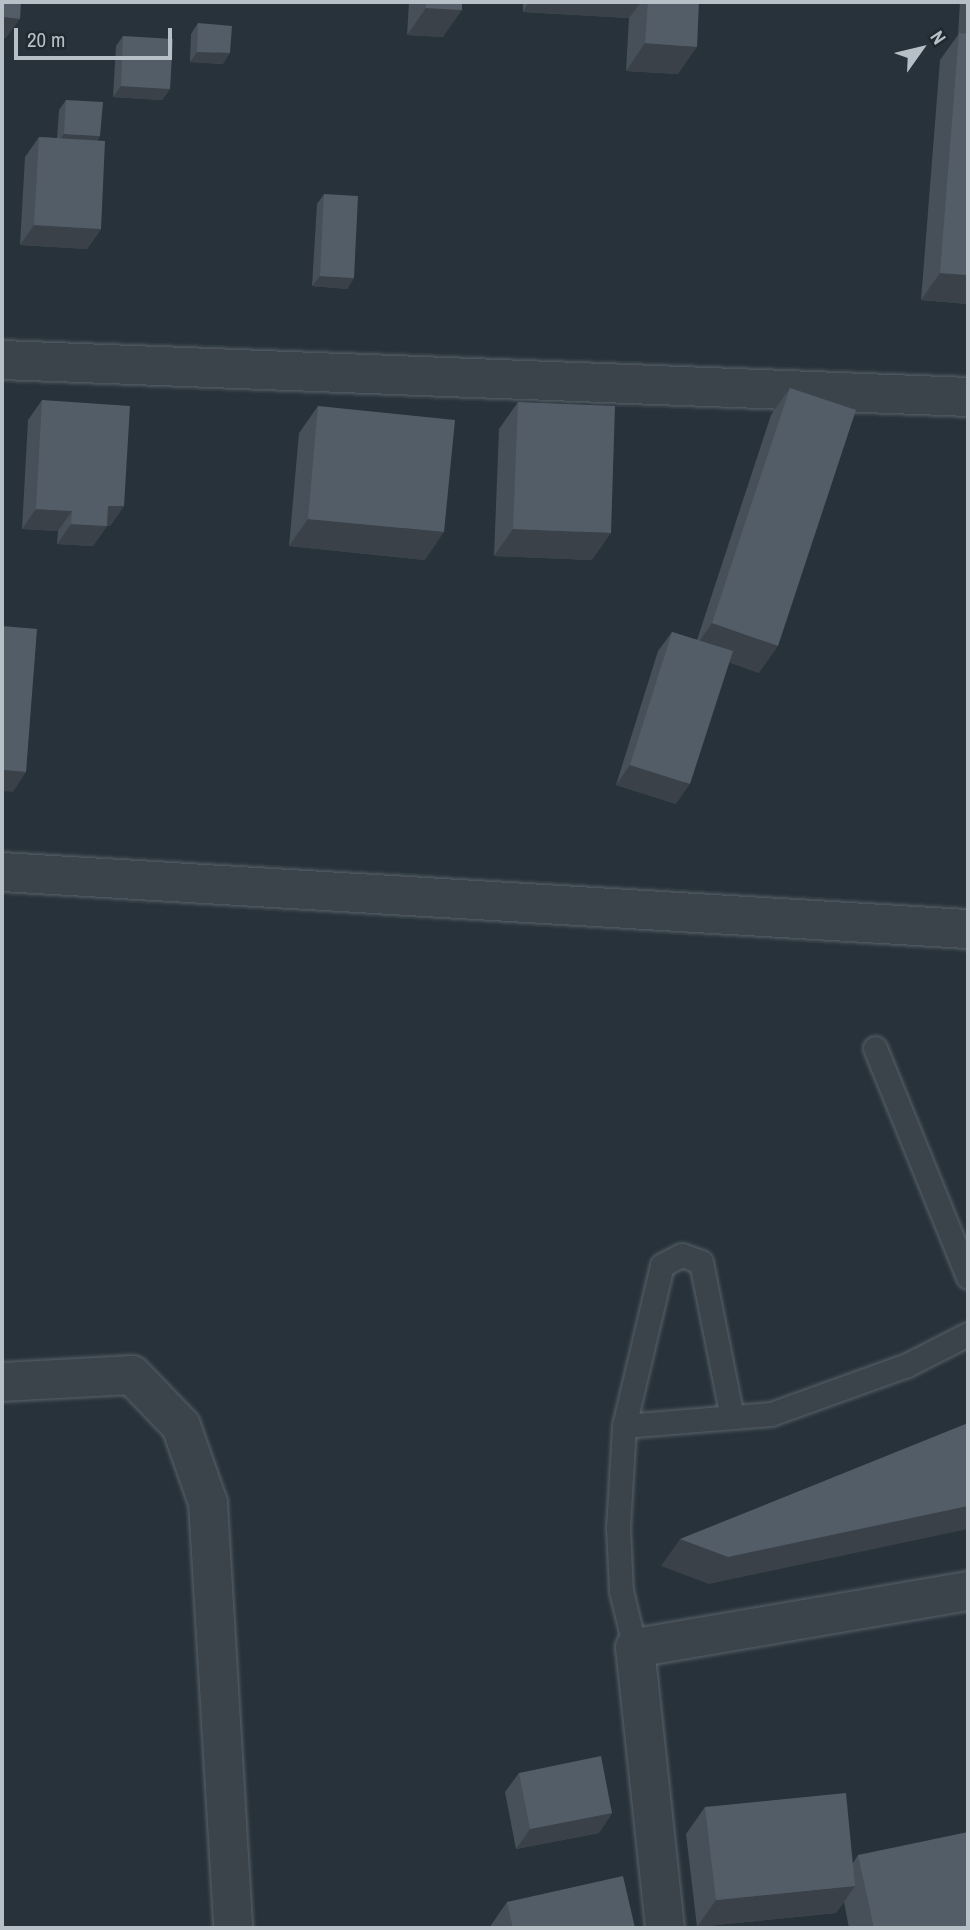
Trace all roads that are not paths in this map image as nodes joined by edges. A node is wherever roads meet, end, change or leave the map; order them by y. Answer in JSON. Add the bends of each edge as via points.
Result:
{"nodes":[{"id":1,"x":2,"y":360,"type":"edge"},
{"id":2,"x":968,"y":397,"type":"edge"},
{"id":3,"x":2,"y":872,"type":"edge"},
{"id":4,"x":968,"y":929,"type":"edge"},
{"id":5,"x":874,"y":1048,"type":"dead end"},
{"id":6,"x":968,"y":1277,"type":"edge"},
{"id":7,"x":968,"y":1334,"type":"edge"},
{"id":8,"x":2,"y":1382,"type":"edge"},
{"id":9,"x":733,"y":1417,"type":"junction"},
{"id":10,"x":624,"y":1426,"type":"junction"},
{"id":11,"x":968,"y":1591,"type":"edge"},
{"id":12,"x":635,"y":1648,"type":"junction"},
{"id":13,"x":233,"y":1928,"type":"edge"},
{"id":14,"x":665,"y":1928,"type":"edge"}],
"edges":[{"from":1,"to":2,"type":"street"},
{"from":3,"to":4,"type":"street"},
{"from":5,"to":6,"type":"lane"},
{"from":7,"to":9,"type":"lane","via":[[907,1365],[771,1414]]},
{"from":8,"to":13,"type":"street","via":[[132,1375],[181,1426],[208,1503]]},
{"from":9,"to":10,"type":"lane"},
{"from":9,"to":10,"type":"lane","via":[[701,1262],[682,1255],[662,1265]]},
{"from":10,"to":12,"type":"lane","via":[[618,1528],[621,1591]]},
{"from":11,"to":12,"type":"street"},
{"from":12,"to":14,"type":"street"}]}
